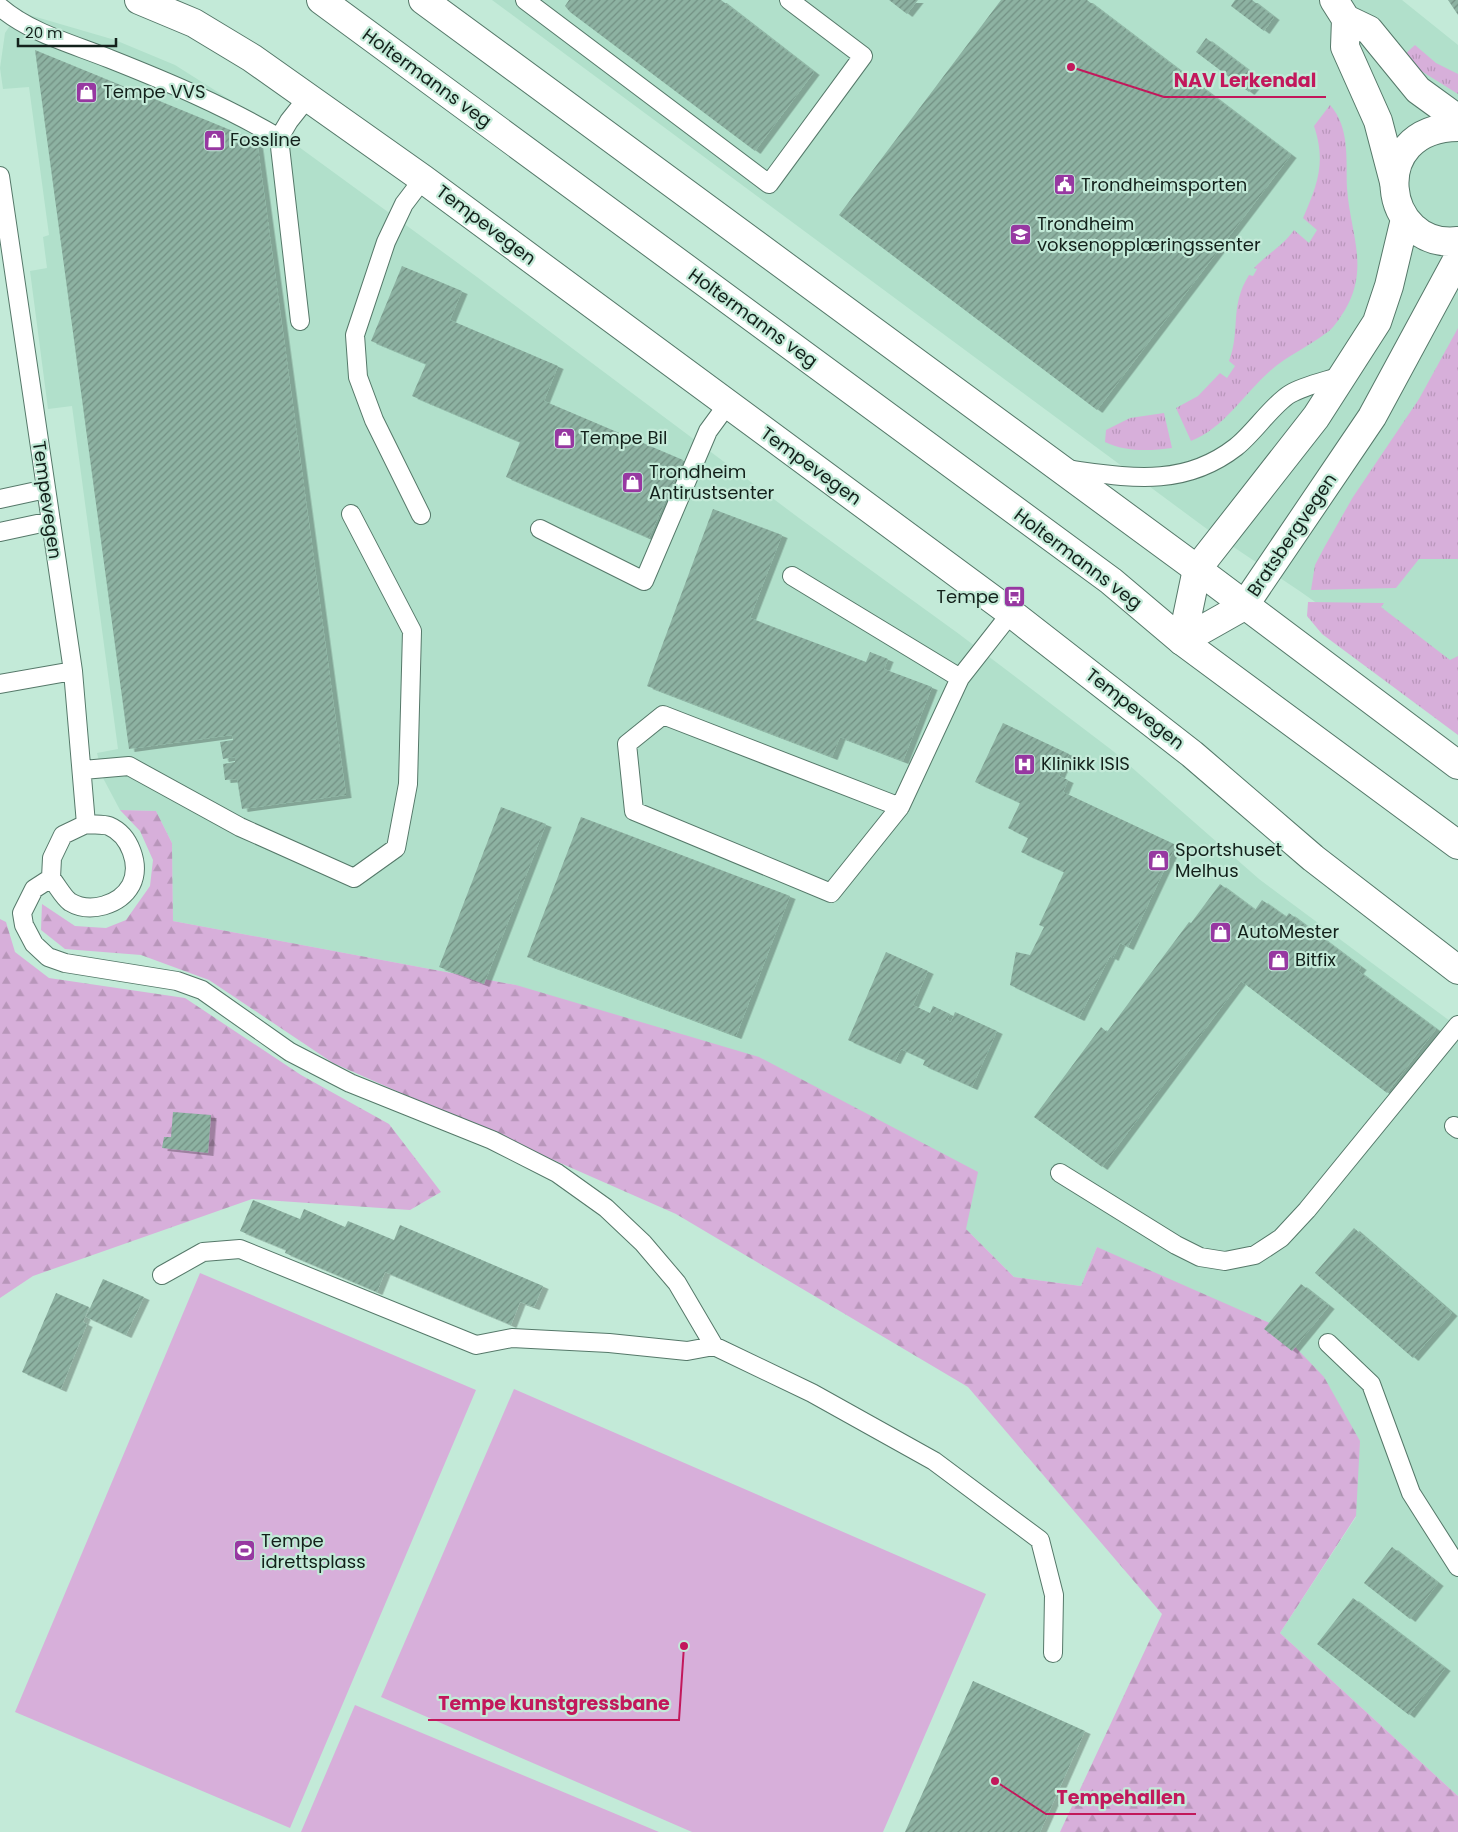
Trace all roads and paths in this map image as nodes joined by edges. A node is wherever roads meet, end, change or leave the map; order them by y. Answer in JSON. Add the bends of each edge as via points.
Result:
{"nodes":[{"id":1,"x":139,"y":0,"type":"edge"},
{"id":2,"x":321,"y":0,"type":"edge"},
{"id":3,"x":423,"y":0,"type":"edge"},
{"id":4,"x":789,"y":0,"type":"edge"},
{"id":5,"x":528,"y":1,"type":"edge"},
{"id":6,"x":0,"y":7,"type":"edge"},
{"id":7,"x":1340,"y":10,"type":"edge"},
{"id":8,"x":308,"y":97,"type":"junction"},
{"id":9,"x":1458,"y":119,"type":"edge"},
{"id":10,"x":1458,"y":127,"type":"edge"},
{"id":11,"x":279,"y":138,"type":"junction"},
{"id":12,"x":0,"y":176,"type":"edge"},
{"id":13,"x":423,"y":179,"type":"junction"},
{"id":14,"x":1394,"y":182,"type":"junction"},
{"id":15,"x":1405,"y":219,"type":"junction"},
{"id":16,"x":1458,"y":241,"type":"edge"},
{"id":17,"x":1458,"y":258,"type":"edge"},
{"id":18,"x":300,"y":321,"type":"dead end"},
{"id":19,"x":1344,"y":375,"type":"junction"},
{"id":20,"x":727,"y":405,"type":"junction"},
{"id":21,"x":1060,"y":469,"type":"junction"},
{"id":22,"x":46,"y":489,"type":"junction"},
{"id":23,"x":0,"y":499,"type":"edge"},
{"id":24,"x":351,"y":514,"type":"dead end"},
{"id":25,"x":421,"y":515,"type":"dead end"},
{"id":26,"x":51,"y":521,"type":"junction"},
{"id":27,"x":540,"y":529,"type":"dead end"},
{"id":28,"x":0,"y":532,"type":"edge"},
{"id":29,"x":1197,"y":569,"type":"junction"},
{"id":30,"x":792,"y":576,"type":"dead end"},
{"id":31,"x":1244,"y":606,"type":"junction"},
{"id":32,"x":1011,"y":613,"type":"junction"},
{"id":33,"x":1182,"y":641,"type":"junction"},
{"id":34,"x":72,"y":671,"type":"junction"},
{"id":35,"x":960,"y":678,"type":"junction"},
{"id":36,"x":0,"y":684,"type":"edge"},
{"id":37,"x":1458,"y":765,"type":"edge"},
{"id":38,"x":83,"y":770,"type":"junction"},
{"id":39,"x":900,"y":807,"type":"junction"},
{"id":40,"x":86,"y":824,"type":"junction"},
{"id":41,"x":1458,"y":845,"type":"edge"},
{"id":42,"x":51,"y":878,"type":"junction"},
{"id":43,"x":1458,"y":970,"type":"edge"},
{"id":44,"x":1458,"y":1025,"type":"edge"},
{"id":45,"x":1060,"y":1173,"type":"dead end"},
{"id":46,"x":162,"y":1275,"type":"dead end"},
{"id":47,"x":1328,"y":1343,"type":"dead end"},
{"id":48,"x":714,"y":1346,"type":"junction"},
{"id":49,"x":1458,"y":1567,"type":"edge"},
{"id":50,"x":1053,"y":1653,"type":"dead end"}],
"edges":[{"from":1,"to":8,"type":"main road","name":"Tempevegen","via":[[194,23]]},
{"from":2,"to":33,"type":"main road","name":"Holtermanns veg","via":[[1111,581]]},
{"from":3,"to":21,"type":"main road"},
{"from":4,"to":5,"type":"lane","via":[[863,56],[769,184]]},
{"from":6,"to":11,"type":"lane","via":[[31,28],[170,83],[249,120]]},
{"from":7,"to":9,"type":"main road","via":[[1369,30],[1418,90]]},
{"from":7,"to":14,"type":"main road","via":[[1345,47],[1378,121]]},
{"from":8,"to":11,"type":"lane"},
{"from":8,"to":13,"type":"main road","name":"Tempevegen"},
{"from":10,"to":14,"type":"main road","via":[[1440,127],[1423,133],[1408,146],[1398,162]]},
{"from":11,"to":18,"type":"lane"},
{"from":12,"to":22,"type":"lane","name":"Tempevegen"},
{"from":13,"to":20,"type":"main road","name":"Tempevegen"},
{"from":13,"to":25,"type":"lane","via":[[404,204],[386,242],[355,334],[358,378],[374,420]]},
{"from":14,"to":15,"type":"main road","via":[[1396,201]]},
{"from":15,"to":16,"type":"main road","via":[[1433,239]]},
{"from":15,"to":19,"type":"main road","via":[[1378,322]]},
{"from":17,"to":31,"type":"main road","name":"Bratsbergvegen","via":[[1372,417]]},
{"from":19,"to":21,"type":"lane","via":[[1290,394],[1237,447],[1197,469],[1154,479]]},
{"from":19,"to":29,"type":"main road","via":[[1316,417]]},
{"from":20,"to":27,"type":"lane","via":[[708,431],[644,582]]},
{"from":20,"to":32,"type":"main road","name":"Tempevegen"},
{"from":21,"to":29,"type":"main road"},
{"from":22,"to":23,"type":"lane"},
{"from":22,"to":26,"type":"lane","name":"Tempevegen"},
{"from":24,"to":38,"type":"lane","via":[[412,631],[408,784],[396,848],[354,878],[240,828],[129,766]]},
{"from":26,"to":28,"type":"lane"},
{"from":26,"to":34,"type":"lane","name":"Tempevegen"},
{"from":29,"to":31,"type":"main road"},
{"from":29,"to":33,"type":"main road"},
{"from":30,"to":35,"type":"lane"},
{"from":31,"to":33,"type":"main road","name":"Bratsbergvegen"},
{"from":31,"to":37,"type":"main road"},
{"from":32,"to":35,"type":"lane"},
{"from":32,"to":43,"type":"main road","name":"Tempevegen","via":[[1192,754],[1313,858]]},
{"from":33,"to":41,"type":"main road","name":"Holtermanns veg"},
{"from":34,"to":36,"type":"lane"},
{"from":34,"to":38,"type":"lane","name":"Tempevegen"},
{"from":35,"to":39,"type":"lane"},
{"from":38,"to":40,"type":"lane","name":"Tempevegen"},
{"from":39,"to":39,"type":"lane","via":[[663,715],[627,744],[634,811],[831,893]]},
{"from":40,"to":42,"type":"lane","via":[[63,835],[52,858]]},
{"from":40,"to":42,"type":"lane","via":[[109,826],[127,840],[135,862],[131,885],[115,902],[93,908],[70,902]]},
{"from":42,"to":48,"type":"lane","via":[[34,888],[22,913],[34,944],[48,957],[64,964],[177,981],[202,990],[298,1057],[350,1083],[492,1140],[557,1173],[606,1208],[643,1243],[677,1283]]},
{"from":44,"to":45,"type":"lane","via":[[1307,1210],[1281,1238],[1255,1255],[1225,1261],[1200,1257]]},
{"from":46,"to":48,"type":"lane","via":[[203,1252],[240,1249],[476,1346],[512,1338],[687,1351]]},
{"from":47,"to":49,"type":"lane","via":[[1371,1384],[1411,1493]]},
{"from":48,"to":50,"type":"lane","via":[[812,1394],[934,1461],[1040,1540],[1054,1595]]}]}
